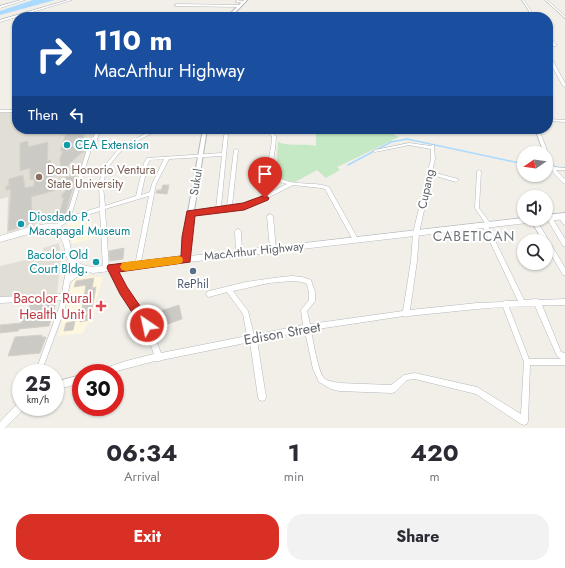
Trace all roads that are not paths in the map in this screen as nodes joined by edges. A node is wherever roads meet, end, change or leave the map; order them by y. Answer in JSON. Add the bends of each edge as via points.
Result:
{"nodes":[{"id":1,"x":24,"y":0,"type":"edge"},
{"id":2,"x":71,"y":0,"type":"edge"},
{"id":3,"x":523,"y":0,"type":"edge"},
{"id":4,"x":546,"y":0,"type":"edge"},
{"id":5,"x":237,"y":1,"type":"edge"},
{"id":6,"x":245,"y":1,"type":"edge"},
{"id":7,"x":176,"y":5,"type":"dead end"},
{"id":8,"x":239,"y":6,"type":"junction"},
{"id":9,"x":0,"y":7,"type":"edge"},
{"id":10,"x":30,"y":12,"type":"edge"},
{"id":11,"x":234,"y":12,"type":"edge"},
{"id":12,"x":531,"y":12,"type":"edge"},
{"id":13,"x":12,"y":17,"type":"edge"},
{"id":14,"x":565,"y":17,"type":"edge"},
{"id":15,"x":0,"y":21,"type":"edge"},
{"id":16,"x":553,"y":64,"type":"edge"},
{"id":17,"x":565,"y":86,"type":"edge"},
{"id":18,"x":0,"y":111,"type":"edge"},
{"id":19,"x":12,"y":111,"type":"edge"},
{"id":20,"x":553,"y":120,"type":"edge"},
{"id":21,"x":565,"y":121,"type":"edge"},
{"id":22,"x":97,"y":134,"type":"edge"},
{"id":23,"x":149,"y":134,"type":"edge"},
{"id":24,"x":204,"y":134,"type":"edge"},
{"id":25,"x":272,"y":134,"type":"edge"},
{"id":26,"x":539,"y":134,"type":"edge"},
{"id":27,"x":226,"y":135,"type":"dead end"},
{"id":28,"x":543,"y":146,"type":"edge"},
{"id":29,"x":236,"y":150,"type":"dead end"},
{"id":30,"x":375,"y":151,"type":"dead end"},
{"id":31,"x":224,"y":154,"type":"junction"},
{"id":32,"x":200,"y":155,"type":"junction"},
{"id":33,"x":167,"y":158,"type":"junction"},
{"id":34,"x":263,"y":166,"type":"dead end"},
{"id":35,"x":553,"y":167,"type":"edge"},
{"id":36,"x":553,"y":169,"type":"edge"},
{"id":37,"x":565,"y":169,"type":"edge"},
{"id":38,"x":479,"y":171,"type":"dead end"},
{"id":39,"x":430,"y":173,"type":"junction"},
{"id":40,"x":456,"y":180,"type":"dead end"},
{"id":41,"x":565,"y":182,"type":"edge"},
{"id":42,"x":291,"y":184,"type":"junction"},
{"id":43,"x":152,"y":193,"type":"junction"},
{"id":44,"x":138,"y":197,"type":"junction"},
{"id":45,"x":265,"y":198,"type":"junction"},
{"id":46,"x":102,"y":208,"type":"junction"},
{"id":47,"x":229,"y":208,"type":"junction"},
{"id":48,"x":218,"y":210,"type":"junction"},
{"id":49,"x":191,"y":213,"type":"junction"},
{"id":50,"x":270,"y":216,"type":"dead end"},
{"id":51,"x":563,"y":216,"type":"edge"},
{"id":52,"x":553,"y":217,"type":"edge"},
{"id":53,"x":68,"y":219,"type":"junction"},
{"id":54,"x":517,"y":221,"type":"edge"},
{"id":55,"x":565,"y":223,"type":"edge"},
{"id":56,"x":486,"y":224,"type":"junction"},
{"id":57,"x":553,"y":226,"type":"edge"},
{"id":58,"x":56,"y":227,"type":"junction"},
{"id":59,"x":238,"y":232,"type":"dead end"},
{"id":60,"x":416,"y":233,"type":"junction"},
{"id":61,"x":0,"y":239,"type":"edge"},
{"id":62,"x":355,"y":239,"type":"junction"},
{"id":63,"x":565,"y":244,"type":"edge"},
{"id":64,"x":273,"y":250,"type":"junction"},
{"id":65,"x":239,"y":253,"type":"junction"},
{"id":66,"x":553,"y":253,"type":"edge"},
{"id":67,"x":186,"y":259,"type":"junction"},
{"id":68,"x":72,"y":260,"type":"junction"},
{"id":69,"x":138,"y":265,"type":"junction"},
{"id":70,"x":109,"y":268,"type":"junction"},
{"id":71,"x":84,"y":269,"type":"junction"},
{"id":72,"x":565,"y":273,"type":"edge"},
{"id":73,"x":67,"y":281,"type":"junction"},
{"id":74,"x":228,"y":289,"type":"junction"},
{"id":75,"x":209,"y":294,"type":"dead end"},
{"id":76,"x":64,"y":297,"type":"junction"},
{"id":77,"x":0,"y":300,"type":"edge"},
{"id":78,"x":522,"y":302,"type":"junction"},
{"id":79,"x":537,"y":302,"type":"junction"},
{"id":80,"x":565,"y":302,"type":"edge"},
{"id":81,"x":505,"y":304,"type":"junction"},
{"id":82,"x":406,"y":314,"type":"junction"},
{"id":83,"x":308,"y":328,"type":"junction"},
{"id":84,"x":252,"y":338,"type":"junction"},
{"id":85,"x":565,"y":357,"type":"edge"},
{"id":86,"x":158,"y":358,"type":"junction"},
{"id":87,"x":527,"y":362,"type":"junction"},
{"id":88,"x":565,"y":362,"type":"edge"},
{"id":89,"x":41,"y":364,"type":"edge"},
{"id":90,"x":124,"y":366,"type":"edge"},
{"id":91,"x":262,"y":397,"type":"dead end"},
{"id":92,"x":12,"y":415,"type":"edge"},
{"id":93,"x":0,"y":428,"type":"edge"}],
"edges":[{"from":1,"to":9,"type":"street"},
{"from":2,"to":10,"type":"street"},
{"from":3,"to":12,"type":"street"},
{"from":4,"to":14,"type":"street"},
{"from":5,"to":6,"type":"street"},
{"from":6,"to":8,"type":"street"},
{"from":7,"to":8,"type":"street"},
{"from":8,"to":11,"type":"street"},
{"from":13,"to":15,"type":"street"},
{"from":16,"to":17,"type":"street"},
{"from":18,"to":19,"type":"street"},
{"from":20,"to":21,"type":"street"},
{"from":22,"to":53,"type":"street","via":[[81,171]]},
{"from":23,"to":46,"type":"street","via":[[124,148],[104,170],[100,186]]},
{"from":24,"to":32,"type":"street","name":"Sukul"},
{"from":25,"to":42,"type":"street","via":[[274,136],[272,173],[278,180]]},
{"from":26,"to":28,"type":"street"},
{"from":27,"to":31,"type":"street"},
{"from":29,"to":47,"type":"street"},
{"from":30,"to":39,"type":"street","name":"Cupang","via":[[409,144],[433,147]]},
{"from":31,"to":32,"type":"street"},
{"from":31,"to":48,"type":"street"},
{"from":32,"to":33,"type":"street"},
{"from":32,"to":49,"type":"street","name":"Sukul"},
{"from":33,"to":43,"type":"street"},
{"from":33,"to":44,"type":"street","via":[[152,158],[147,161]]},
{"from":34,"to":45,"type":"street","via":[[262,184]]},
{"from":35,"to":37,"type":"street"},
{"from":36,"to":41,"type":"street"},
{"from":38,"to":56,"type":"street","via":[[477,208]]},
{"from":39,"to":40,"type":"street"},
{"from":39,"to":60,"type":"street","name":"Cupang"},
{"from":42,"to":45,"type":"street"},
{"from":42,"to":62,"type":"street","via":[[319,185],[327,188]]},
{"from":43,"to":44,"type":"street"},
{"from":43,"to":69,"type":"street"},
{"from":44,"to":46,"type":"street"},
{"from":45,"to":47,"type":"street","via":[[250,205]]},
{"from":46,"to":53,"type":"street"},
{"from":46,"to":70,"type":"street"},
{"from":47,"to":48,"type":"street"},
{"from":48,"to":49,"type":"street"},
{"from":49,"to":67,"type":"street","name":"Sukul"},
{"from":50,"to":64,"type":"street"},
{"from":51,"to":52,"type":"main road"},
{"from":51,"to":55,"type":"street"},
{"from":53,"to":58,"type":"street"},
{"from":54,"to":56,"type":"main road","name":"MacArthur Highway"},
{"from":56,"to":60,"type":"main road","name":"MacArthur Highway"},
{"from":56,"to":78,"type":"street"},
{"from":57,"to":63,"type":"street"},
{"from":58,"to":61,"type":"main road","via":[[43,227]]},
{"from":58,"to":68,"type":"main road","via":[[62,232]]},
{"from":59,"to":65,"type":"street"},
{"from":60,"to":62,"type":"main road","name":"MacArthur Highway"},
{"from":60,"to":82,"type":"street","name":"Cupang"},
{"from":62,"to":64,"type":"main road","name":"MacArthur Highway"},
{"from":64,"to":65,"type":"main road","name":"MacArthur Highway"},
{"from":65,"to":67,"type":"main road","name":"MacArthur Highway"},
{"from":66,"to":72,"type":"street"},
{"from":67,"to":69,"type":"main road","name":"MacArthur Highway"},
{"from":68,"to":71,"type":"main road","via":[[75,265]]},
{"from":68,"to":73,"type":"street"},
{"from":69,"to":70,"type":"main road","name":"MacArthur Highway"},
{"from":70,"to":71,"type":"main road","name":"MacArthur Highway"},
{"from":70,"to":86,"type":"street","via":[[147,325]]},
{"from":71,"to":73,"type":"street"},
{"from":73,"to":76,"type":"street"},
{"from":74,"to":75,"type":"street"},
{"from":74,"to":83,"type":"street","via":[[275,280],[301,279],[309,282],[312,301],[304,310]]},
{"from":74,"to":84,"type":"street","via":[[246,313]]},
{"from":76,"to":77,"type":"street"},
{"from":76,"to":89,"type":"street"},
{"from":78,"to":79,"type":"street","name":"Edison Street"},
{"from":78,"to":81,"type":"street","name":"Edison Street"},
{"from":79,"to":80,"type":"street","name":"Edison Street"},
{"from":79,"to":85,"type":"street","via":[[558,354]]},
{"from":81,"to":82,"type":"street","name":"Edison Street"},
{"from":81,"to":87,"type":"street"},
{"from":82,"to":83,"type":"street","name":"Edison Street"},
{"from":83,"to":84,"type":"street","name":"Edison Street"},
{"from":83,"to":87,"type":"street","via":[[317,374],[331,386],[392,389],[406,376],[415,376],[477,391],[524,421]]},
{"from":84,"to":86,"type":"street","name":"Edison Street"},
{"from":84,"to":91,"type":"street"},
{"from":86,"to":90,"type":"street","name":"Edison Street"},
{"from":87,"to":88,"type":"street"},
{"from":92,"to":93,"type":"street"}]}
